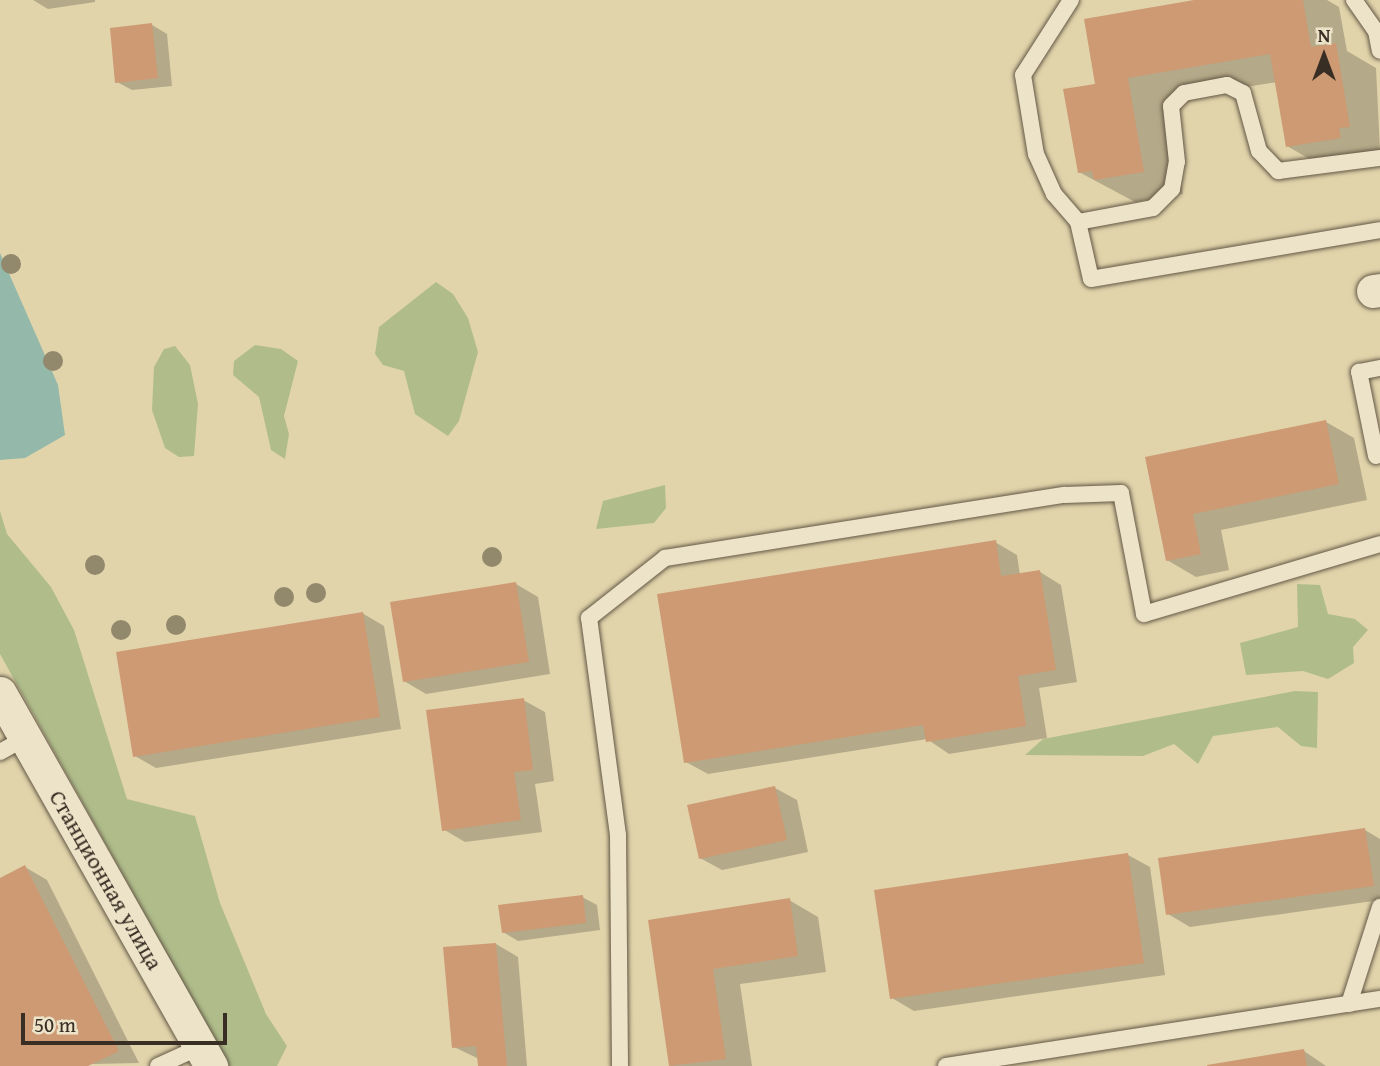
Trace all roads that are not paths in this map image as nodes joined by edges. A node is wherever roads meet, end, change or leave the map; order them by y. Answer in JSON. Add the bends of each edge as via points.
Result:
{"nodes":[{"id":1,"x":1071,"y":0,"type":"edge"},
{"id":2,"x":1354,"y":0,"type":"edge"},
{"id":3,"x":1380,"y":51,"type":"edge"},
{"id":4,"x":1380,"y":158,"type":"edge"},
{"id":5,"x":1078,"y":222,"type":"junction"},
{"id":6,"x":1380,"y":230,"type":"edge"},
{"id":7,"x":1380,"y":368,"type":"edge"},
{"id":8,"x":1376,"y":456,"type":"dead end"},
{"id":9,"x":1380,"y":544,"type":"edge"},
{"id":10,"x":0,"y":694,"type":"edge"},
{"id":11,"x":13,"y":745,"type":"edge"},
{"id":12,"x":1380,"y":907,"type":"edge"},
{"id":13,"x":1380,"y":999,"type":"edge"},
{"id":14,"x":1349,"y":1004,"type":"junction"},
{"id":15,"x":206,"y":1056,"type":"edge"},
{"id":16,"x":967,"y":1064,"type":"edge"},
{"id":17,"x":159,"y":1066,"type":"edge"},
{"id":18,"x":620,"y":1066,"type":"edge"},
{"id":19,"x":946,"y":1066,"type":"edge"}],
"edges":[{"from":1,"to":5,"type":"lane","via":[[1024,75],[1036,154],[1054,194]]},
{"from":2,"to":3,"type":"lane","via":[[1376,31]]},
{"from":4,"to":5,"type":"lane","via":[[1278,171],[1259,151],[1243,93],[1227,85],[1184,93],[1171,106],[1177,162],[1172,189],[1153,208]]},
{"from":5,"to":6,"type":"lane","via":[[1091,279]]},
{"from":7,"to":8,"type":"lane","via":[[1359,372]]},
{"from":9,"to":18,"type":"lane","via":[[1144,614],[1121,493],[1065,495],[665,558],[589,618],[618,835]]},
{"from":10,"to":11,"type":"street","name":"Станционная улица"},
{"from":11,"to":15,"type":"street","name":"Станционная улица"},
{"from":12,"to":14,"type":"lane"},
{"from":13,"to":14,"type":"lane"},
{"from":14,"to":16,"type":"lane"},
{"from":15,"to":17,"type":"lane"},
{"from":16,"to":19,"type":"lane"}]}
